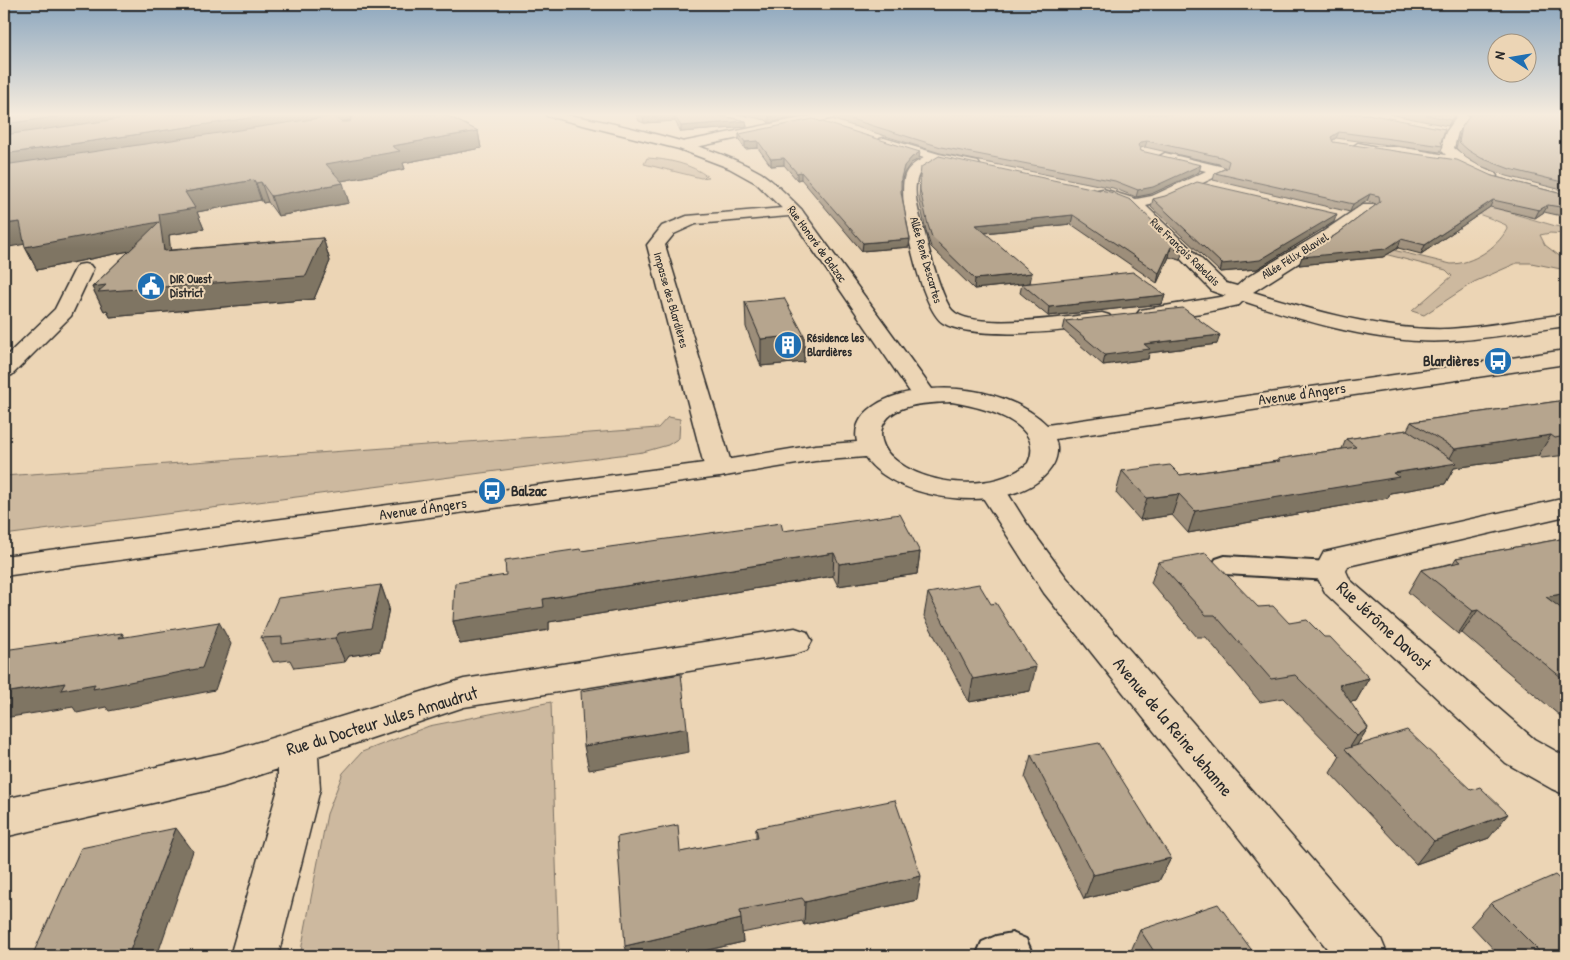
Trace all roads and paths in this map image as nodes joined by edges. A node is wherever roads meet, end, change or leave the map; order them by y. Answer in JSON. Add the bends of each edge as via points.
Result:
{"nodes":[{"id":1,"x":718,"y":159,"type":"edge"},
{"id":2,"x":936,"y":159,"type":"edge"},
{"id":3,"x":942,"y":159,"type":"edge"},
{"id":4,"x":1170,"y":159,"type":"edge"},
{"id":5,"x":1442,"y":159,"type":"edge"},
{"id":6,"x":1458,"y":161,"type":"joint"},
{"id":7,"x":987,"y":168,"type":"edge"},
{"id":8,"x":1508,"y":181,"type":"edge"},
{"id":9,"x":1194,"y":182,"type":"junction"},
{"id":10,"x":1212,"y":187,"type":"edge"},
{"id":11,"x":1084,"y":189,"type":"edge"},
{"id":12,"x":1135,"y":204,"type":"junction"},
{"id":13,"x":1368,"y":208,"type":"edge"},
{"id":14,"x":795,"y":212,"type":"junction"},
{"id":15,"x":1333,"y":215,"type":"edge"},
{"id":16,"x":1352,"y":219,"type":"junction"},
{"id":17,"x":84,"y":269,"type":"dead end"},
{"id":18,"x":1238,"y":294,"type":"junction"},
{"id":19,"x":1566,"y":320,"type":"edge"},
{"id":20,"x":1566,"y":357,"type":"edge"},
{"id":21,"x":4,"y":370,"type":"edge"},
{"id":22,"x":925,"y":396,"type":"junction"},
{"id":23,"x":1039,"y":434,"type":"junction"},
{"id":24,"x":872,"y":449,"type":"junction"},
{"id":25,"x":719,"y":469,"type":"junction"},
{"id":26,"x":992,"y":490,"type":"junction"},
{"id":27,"x":1566,"y":507,"type":"edge"},
{"id":28,"x":4,"y":566,"type":"edge"},
{"id":29,"x":1225,"y":566,"type":"dead end"},
{"id":30,"x":1330,"y":571,"type":"junction"},
{"id":31,"x":795,"y":641,"type":"dead end"},
{"id":32,"x":298,"y":746,"type":"junction"},
{"id":33,"x":1566,"y":777,"type":"edge"},
{"id":34,"x":4,"y":818,"type":"edge"},
{"id":35,"x":254,"y":956,"type":"edge"},
{"id":36,"x":1364,"y":956,"type":"edge"}],
"edges":[{"from":1,"to":14,"type":"street","name":"Rue Honoré de Balzac","via":[[756,177]]},
{"from":2,"to":18,"type":"street","name":"Allée René Descartes","via":[[912,172],[909,188],[919,243],[936,299],[945,315],[952,320],[990,328],[1023,326],[1202,307],[1232,301]]},
{"from":3,"to":7,"type":"street"},
{"from":4,"to":9,"type":"street","via":[[1219,170]]},
{"from":5,"to":6,"type":"street"},
{"from":6,"to":8,"type":"street"},
{"from":9,"to":10,"type":"street"},
{"from":9,"to":12,"type":"street","via":[[1157,200]]},
{"from":11,"to":12,"type":"street","name":"Rue François Rabelais"},
{"from":12,"to":18,"type":"street","name":"Rue François Rabelais","via":[[1220,287]]},
{"from":13,"to":16,"type":"street","name":"Allée Félix Blaviel"},
{"from":14,"to":22,"type":"street","name":"Rue Honoré de Balzac"},
{"from":14,"to":25,"type":"street","name":"Impasse des Blardières","via":[[693,219],[668,230],[656,246]]},
{"from":15,"to":16,"type":"street","name":"Allée Félix Blaviel"},
{"from":16,"to":18,"type":"street","name":"Allée Félix Blaviel"},
{"from":17,"to":21,"type":"street","via":[[64,312]]},
{"from":18,"to":19,"type":"street","name":"Rue François Rabelais","via":[[1316,318],[1392,332],[1448,335]]},
{"from":20,"to":23,"type":"street","name":"Avenue d'Angers"},
{"from":22,"to":23,"type":"street","via":[[952,395],[1004,407],[1025,419]]},
{"from":22,"to":24,"type":"street","via":[[903,400],[873,420],[868,434]]},
{"from":23,"to":26,"type":"street","via":[[1044,448],[1042,462],[1032,474],[1014,484]]},
{"from":24,"to":25,"type":"street","name":"Avenue d'Angers","via":[[814,454]]},
{"from":24,"to":26,"type":"street","via":[[884,464],[905,477],[962,491]]},
{"from":25,"to":28,"type":"street","name":"Avenue d'Angers"},
{"from":26,"to":36,"type":"street","name":"Avenue de la Reine Jehanne","via":[[1055,585]]},
{"from":27,"to":30,"type":"street","name":"Rue Jérôme Davost","via":[[1335,559]]},
{"from":29,"to":30,"type":"lane"},
{"from":30,"to":33,"type":"street","name":"Rue Jérôme Davost","via":[[1337,586],[1520,751]]},
{"from":31,"to":32,"type":"street","name":"Rue du Docteur Jules Amaudrut","via":[[464,693]]},
{"from":32,"to":34,"type":"street","name":"Rue du Docteur Jules Amaudrut","via":[[223,770]]},
{"from":32,"to":35,"type":"street","via":[[299,789]]}]}
